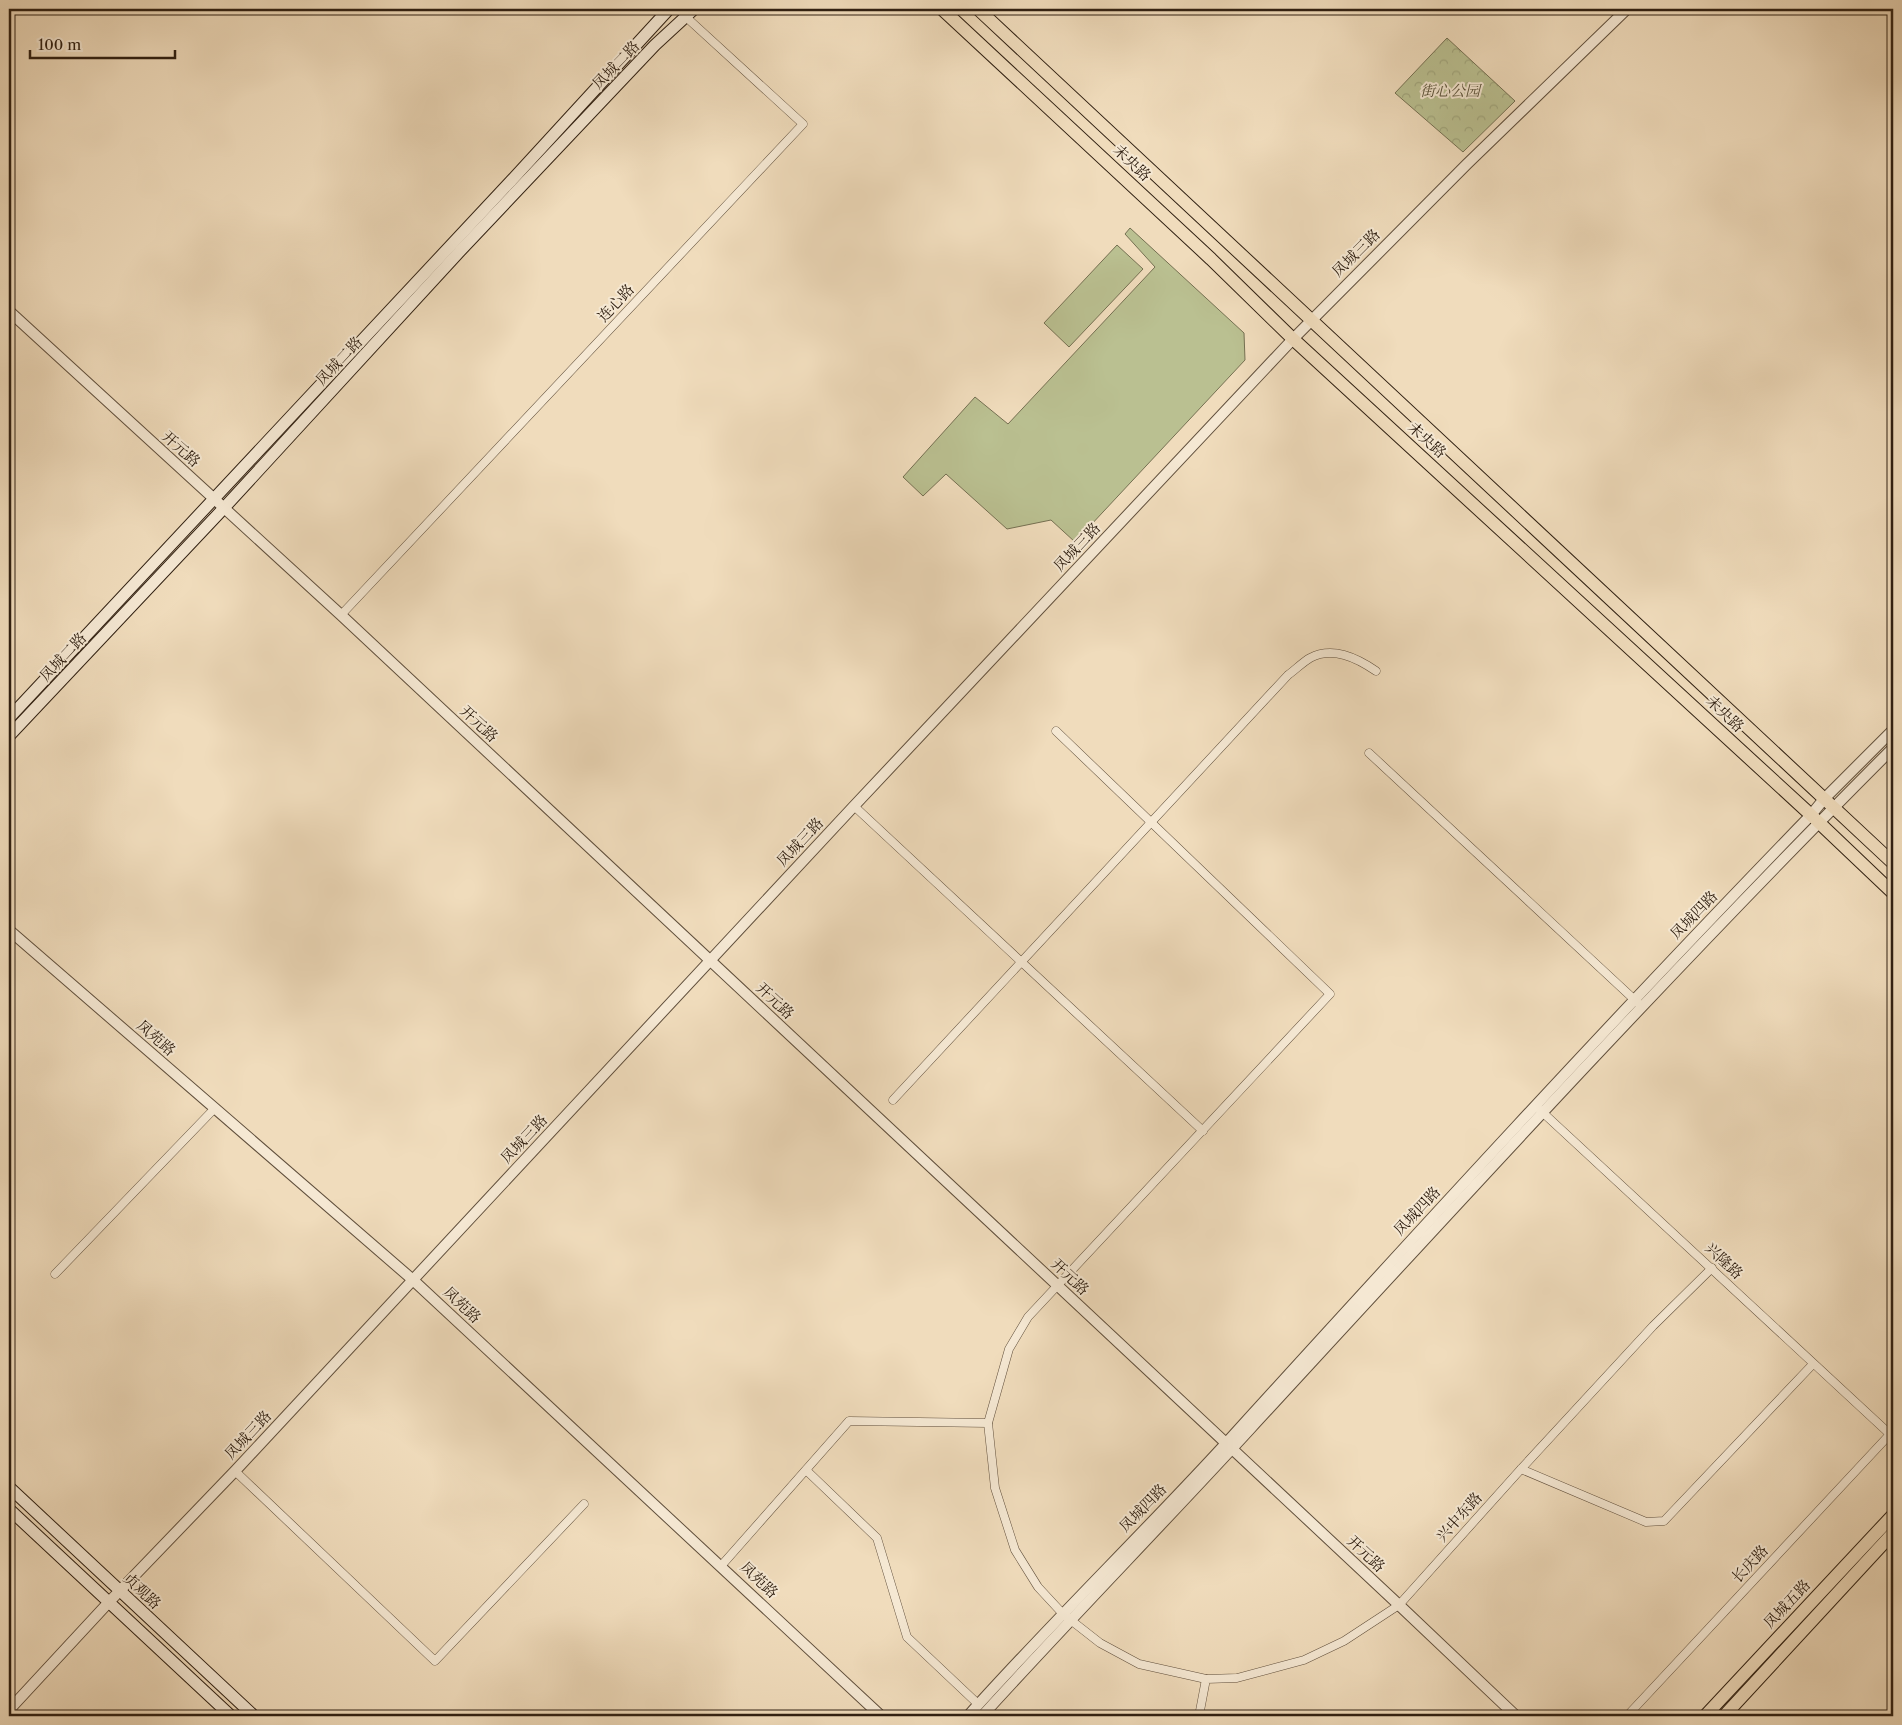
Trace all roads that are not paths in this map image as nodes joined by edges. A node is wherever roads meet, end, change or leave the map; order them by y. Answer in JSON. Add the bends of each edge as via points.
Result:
{"nodes":[{"id":1,"x":669,"y":9,"type":"edge"},
{"id":2,"x":942,"y":9,"type":"edge"},
{"id":3,"x":978,"y":9,"type":"edge"},
{"id":4,"x":1626,"y":9,"type":"edge"},
{"id":5,"x":690,"y":13,"type":"edge"},
{"id":6,"x":9,"y":311,"type":"edge"},
{"id":7,"x":1310,"y":320,"type":"junction"},
{"id":8,"x":1293,"y":339,"type":"junction"},
{"id":9,"x":213,"y":499,"type":"junction"},
{"id":10,"x":223,"y":508,"type":"junction"},
{"id":11,"x":340,"y":615,"type":"junction"},
{"id":12,"x":1376,"y":671,"type":"dead end"},
{"id":13,"x":9,"y":718,"type":"edge"},
{"id":14,"x":1893,"y":730,"type":"edge"},
{"id":15,"x":1056,"y":731,"type":"dead end"},
{"id":16,"x":9,"y":736,"type":"edge"},
{"id":17,"x":1893,"y":748,"type":"edge"},
{"id":18,"x":1369,"y":754,"type":"dead end"},
{"id":19,"x":1829,"y":803,"type":"junction"},
{"id":20,"x":854,"y":806,"type":"junction"},
{"id":21,"x":1815,"y":819,"type":"junction"},
{"id":22,"x":1151,"y":822,"type":"junction"},
{"id":23,"x":1893,"y":863,"type":"edge"},
{"id":24,"x":1893,"y":893,"type":"edge"},
{"id":25,"x":9,"y":930,"type":"edge"},
{"id":26,"x":710,"y":960,"type":"junction"},
{"id":27,"x":1020,"y":962,"type":"junction"},
{"id":28,"x":1633,"y":999,"type":"junction"},
{"id":29,"x":1642,"y":1006,"type":"junction"},
{"id":30,"x":893,"y":1100,"type":"dead end"},
{"id":31,"x":215,"y":1108,"type":"junction"},
{"id":32,"x":1538,"y":1109,"type":"junction"},
{"id":33,"x":1203,"y":1131,"type":"junction"},
{"id":34,"x":1712,"y":1268,"type":"junction"},
{"id":35,"x":55,"y":1274,"type":"dead end"},
{"id":36,"x":413,"y":1280,"type":"junction"},
{"id":37,"x":1057,"y":1285,"type":"junction"},
{"id":38,"x":1813,"y":1364,"type":"junction"},
{"id":39,"x":988,"y":1423,"type":"junction"},
{"id":40,"x":1892,"y":1434,"type":"edge"},
{"id":41,"x":1229,"y":1446,"type":"junction"},
{"id":42,"x":1521,"y":1469,"type":"junction"},
{"id":43,"x":806,"y":1470,"type":"junction"},
{"id":44,"x":235,"y":1471,"type":"junction"},
{"id":45,"x":9,"y":1487,"type":"edge"},
{"id":46,"x":584,"y":1504,"type":"dead end"},
{"id":47,"x":9,"y":1509,"type":"edge"},
{"id":48,"x":1893,"y":1515,"type":"edge"},
{"id":49,"x":1893,"y":1533,"type":"edge"},
{"id":50,"x":721,"y":1566,"type":"junction"},
{"id":51,"x":120,"y":1591,"type":"junction"},
{"id":52,"x":109,"y":1602,"type":"junction"},
{"id":53,"x":1399,"y":1605,"type":"junction"},
{"id":54,"x":1067,"y":1617,"type":"junction"},
{"id":55,"x":1206,"y":1679,"type":"junction"},
{"id":56,"x":978,"y":1704,"type":"junction"},
{"id":57,"x":9,"y":1710,"type":"edge"},
{"id":58,"x":1514,"y":1715,"type":"edge"},
{"id":59,"x":231,"y":1716,"type":"edge"},
{"id":60,"x":254,"y":1716,"type":"edge"},
{"id":61,"x":880,"y":1716,"type":"edge"},
{"id":62,"x":968,"y":1716,"type":"edge"},
{"id":63,"x":982,"y":1716,"type":"edge"},
{"id":64,"x":1200,"y":1716,"type":"edge"},
{"id":65,"x":1627,"y":1716,"type":"edge"},
{"id":66,"x":1705,"y":1716,"type":"edge"},
{"id":67,"x":1724,"y":1716,"type":"edge"}],
"edges":[{"from":1,"to":9,"type":"main road","name":"凤城二路"},
{"from":2,"to":8,"type":"main road","name":"未央路"},
{"from":3,"to":7,"type":"main road","name":"未央路"},
{"from":4,"to":7,"type":"street","name":"凤城三路"},
{"from":5,"to":10,"type":"main road","name":"凤城二路","via":[[655,45],[466,244]]},
{"from":5,"to":11,"type":"street","name":"连心路","via":[[803,124]]},
{"from":6,"to":9,"type":"street","name":"开元路"},
{"from":7,"to":8,"type":"street","name":"凤城三路"},
{"from":7,"to":19,"type":"main road","name":"未央路"},
{"from":8,"to":20,"type":"street","name":"凤城三路"},
{"from":8,"to":21,"type":"main road","name":"未央路"},
{"from":9,"to":10,"type":"street","name":"开元路"},
{"from":9,"to":13,"type":"main road","name":"凤城二路"},
{"from":10,"to":11,"type":"street","name":"开元路"},
{"from":10,"to":16,"type":"main road","name":"凤城二路"},
{"from":11,"to":26,"type":"street","name":"开元路"},
{"from":12,"to":22,"type":"street","via":[[1362,661],[1337,652],[1311,658],[1288,675]]},
{"from":14,"to":19,"type":"street","name":"凤城四路"},
{"from":15,"to":22,"type":"street"},
{"from":17,"to":19,"type":"street","name":"凤城四路"},
{"from":18,"to":28,"type":"street"},
{"from":19,"to":21,"type":"street","name":"凤城四路"},
{"from":19,"to":23,"type":"main road","name":"未央路"},
{"from":20,"to":26,"type":"street","name":"凤城三路"},
{"from":20,"to":27,"type":"street"},
{"from":21,"to":24,"type":"main road","name":"未央路"},
{"from":21,"to":28,"type":"street","name":"凤城四路"},
{"from":21,"to":29,"type":"street","name":"凤城四路"},
{"from":22,"to":27,"type":"street"},
{"from":22,"to":33,"type":"street","via":[[1330,994]]},
{"from":25,"to":31,"type":"street","name":"凤苑路"},
{"from":26,"to":36,"type":"street","name":"凤城三路"},
{"from":26,"to":37,"type":"street","name":"开元路"},
{"from":27,"to":30,"type":"street"},
{"from":27,"to":33,"type":"street"},
{"from":28,"to":29,"type":"street"},
{"from":28,"to":32,"type":"street","name":"凤城四路"},
{"from":29,"to":32,"type":"street","name":"凤城四路"},
{"from":31,"to":35,"type":"street"},
{"from":31,"to":36,"type":"street","name":"凤苑路"},
{"from":32,"to":34,"type":"street","name":"兴隆路"},
{"from":32,"to":41,"type":"street","name":"凤城四路","via":[[1375,1278]]},
{"from":33,"to":37,"type":"street"},
{"from":34,"to":38,"type":"street","name":"兴隆路"},
{"from":34,"to":42,"type":"street","name":"兴中东路","via":[[1653,1326]]},
{"from":36,"to":44,"type":"street","name":"凤城三路"},
{"from":36,"to":50,"type":"street","name":"凤苑路"},
{"from":37,"to":39,"type":"street","via":[[1028,1317],[1009,1349]]},
{"from":37,"to":41,"type":"street","name":"开元路"},
{"from":38,"to":40,"type":"street","name":"兴隆路"},
{"from":38,"to":42,"type":"street","via":[[1664,1521],[1646,1522]]},
{"from":39,"to":43,"type":"street","via":[[849,1421]]},
{"from":39,"to":54,"type":"street","name":"兴中东路","via":[[995,1488],[1015,1550],[1038,1587]]},
{"from":40,"to":65,"type":"street","name":"长庆路"},
{"from":41,"to":53,"type":"street","name":"开元路"},
{"from":41,"to":54,"type":"street","name":"凤城四路"},
{"from":42,"to":53,"type":"street","name":"兴中东路"},
{"from":43,"to":50,"type":"street"},
{"from":43,"to":56,"type":"street","via":[[877,1538],[907,1637]]},
{"from":44,"to":46,"type":"street","via":[[435,1661]]},
{"from":44,"to":51,"type":"street","name":"凤城三路"},
{"from":45,"to":51,"type":"main road","name":"贞观路"},
{"from":47,"to":52,"type":"main road","name":"贞观路"},
{"from":48,"to":66,"type":"main road","name":"凤城五路"},
{"from":49,"to":67,"type":"main road","name":"凤城五路"},
{"from":50,"to":61,"type":"street","name":"凤苑路"},
{"from":51,"to":52,"type":"street","name":"凤城三路"},
{"from":51,"to":60,"type":"main road","name":"贞观路"},
{"from":52,"to":57,"type":"street","name":"凤城三路"},
{"from":52,"to":59,"type":"main road","name":"贞观路"},
{"from":53,"to":55,"type":"street","name":"兴中东路","via":[[1344,1641],[1304,1660],[1237,1678]]},
{"from":53,"to":58,"type":"street","name":"开元路"},
{"from":54,"to":55,"type":"street","name":"兴中东路","via":[[1100,1643],[1139,1664]]},
{"from":54,"to":56,"type":"street","name":"凤城四路"},
{"from":54,"to":63,"type":"street","name":"凤城四路"},
{"from":55,"to":64,"type":"street"},
{"from":56,"to":62,"type":"street","name":"凤城四路"}]}
